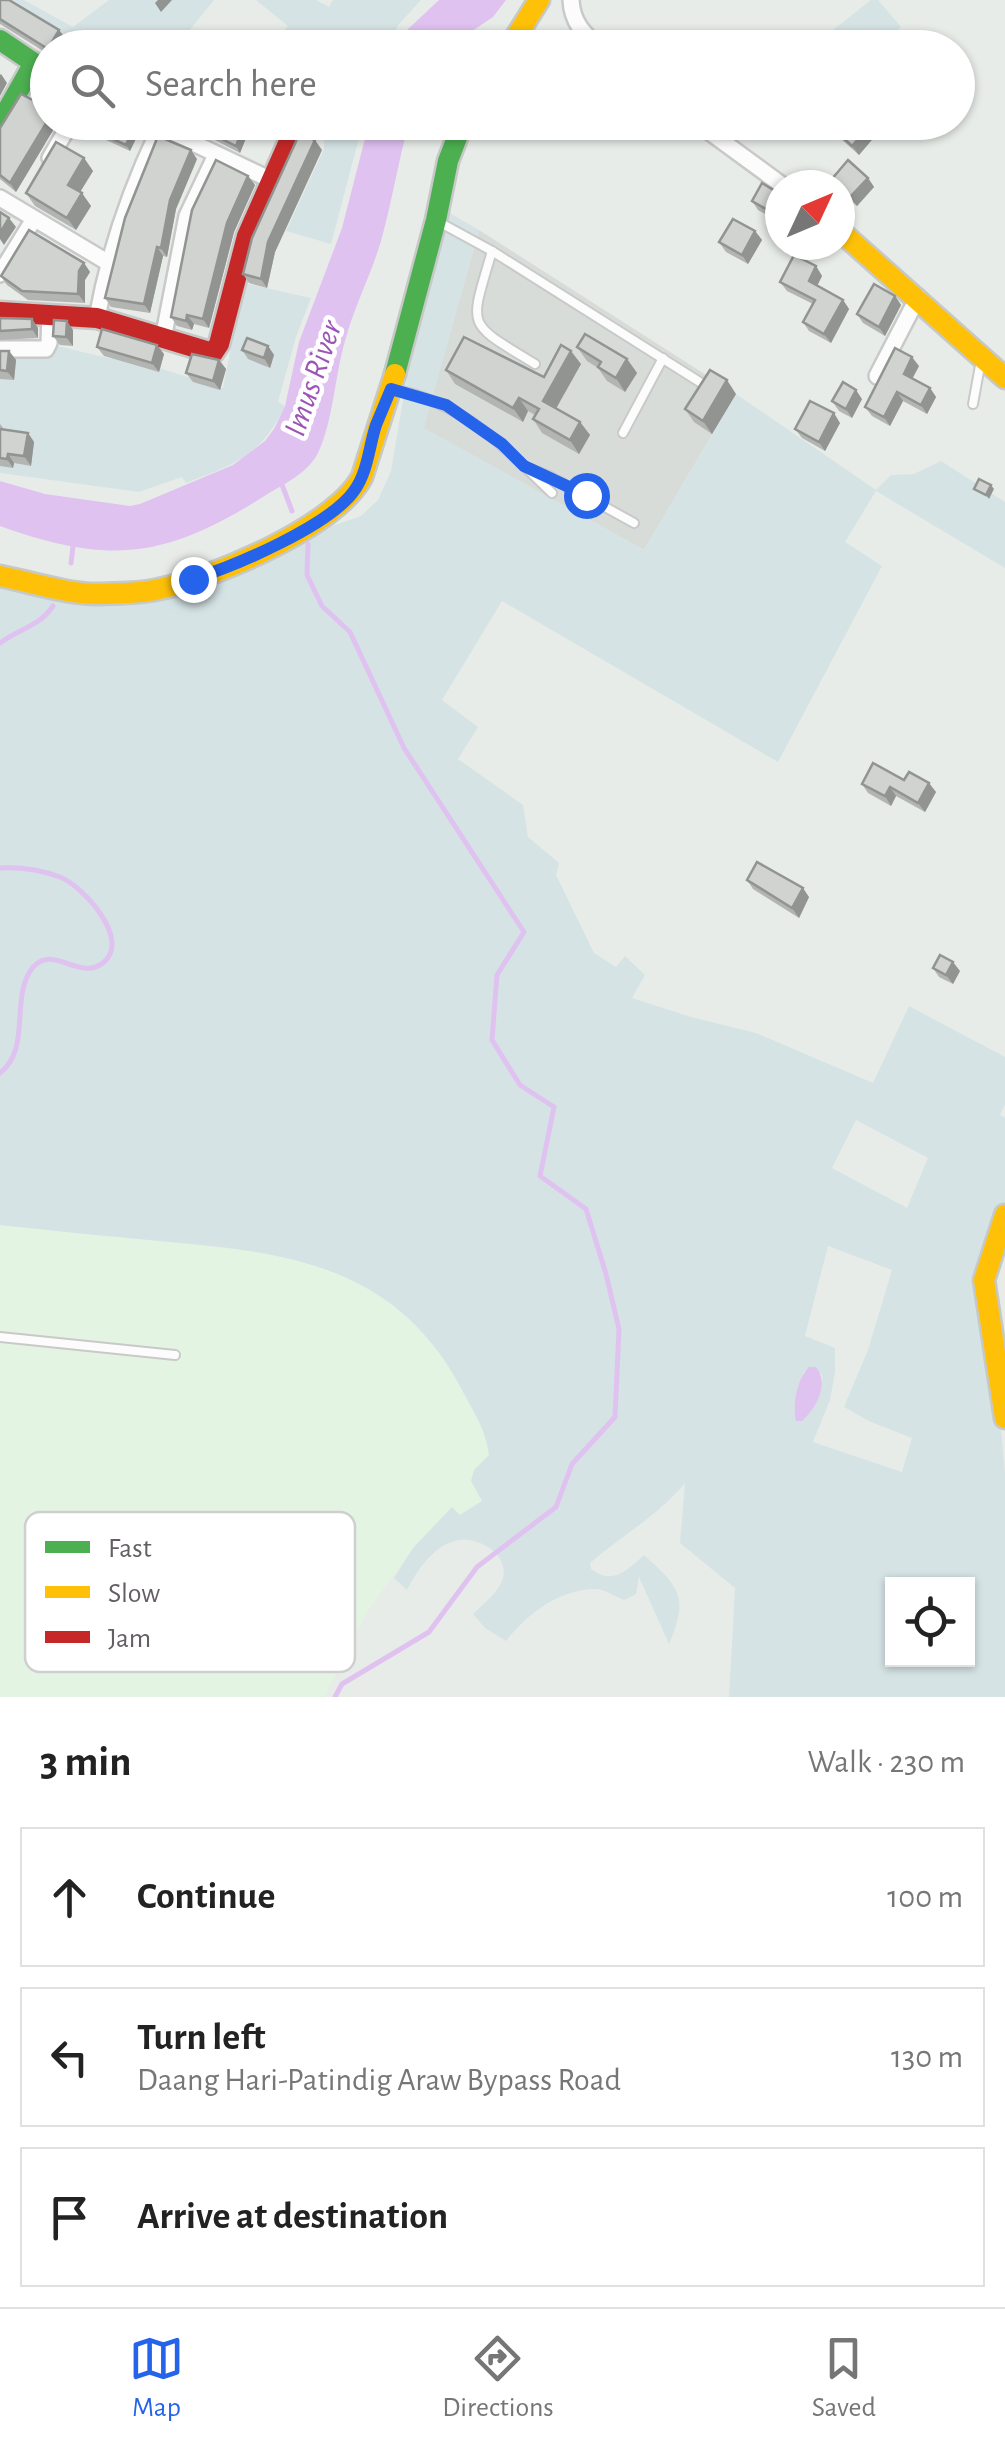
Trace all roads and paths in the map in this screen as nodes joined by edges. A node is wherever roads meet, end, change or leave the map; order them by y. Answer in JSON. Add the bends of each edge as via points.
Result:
{"nodes":[{"id":1,"x":539,"y":0,"type":"edge"},
{"id":2,"x":571,"y":0,"type":"edge"},
{"id":3,"x":520,"y":30,"type":"edge"},
{"id":4,"x":580,"y":30,"type":"edge"},
{"id":5,"x":0,"y":40,"type":"edge"},
{"id":6,"x":30,"y":61,"type":"edge"},
{"id":7,"x":30,"y":71,"type":"edge"},
{"id":8,"x":0,"y":123,"type":"edge"},
{"id":9,"x":59,"y":140,"type":"edge"},
{"id":10,"x":154,"y":140,"type":"edge"},
{"id":11,"x":186,"y":140,"type":"edge"},
{"id":12,"x":290,"y":140,"type":"edge"},
{"id":13,"x":456,"y":140,"type":"edge"},
{"id":14,"x":721,"y":140,"type":"edge"},
{"id":15,"x":216,"y":155,"type":"junction"},
{"id":16,"x":44,"y":166,"type":"edge"},
{"id":17,"x":765,"y":173,"type":"edge"},
{"id":18,"x":271,"y":180,"type":"junction"},
{"id":19,"x":0,"y":198,"type":"edge"},
{"id":20,"x":34,"y":219,"type":"junction"},
{"id":21,"x":436,"y":220,"type":"junction"},
{"id":22,"x":855,"y":244,"type":"edge"},
{"id":23,"x":492,"y":252,"type":"junction"},
{"id":24,"x":108,"y":262,"type":"junction"},
{"id":25,"x":0,"y":274,"type":"edge"},
{"id":26,"x":918,"y":297,"type":"junction"},
{"id":27,"x":0,"y":312,"type":"edge"},
{"id":28,"x":50,"y":316,"type":"junction"},
{"id":29,"x":97,"y":318,"type":"junction"},
{"id":30,"x":163,"y":339,"type":"junction"},
{"id":31,"x":0,"y":350,"type":"edge"},
{"id":32,"x":982,"y":356,"type":"junction"},
{"id":33,"x":663,"y":358,"type":"junction"},
{"id":34,"x":535,"y":364,"type":"dead end"},
{"id":35,"x":877,"y":376,"type":"edge"},
{"id":36,"x":1005,"y":378,"type":"edge"},
{"id":37,"x":706,"y":386,"type":"edge"},
{"id":38,"x":391,"y":389,"type":"junction"},
{"id":39,"x":974,"y":404,"type":"dead end"},
{"id":40,"x":623,"y":433,"type":"dead end"},
{"id":41,"x":524,"y":466,"type":"junction"},
{"id":42,"x":552,"y":494,"type":"dead end"},
{"id":43,"x":634,"y":523,"type":"dead end"},
{"id":44,"x":0,"y":576,"type":"edge"},
{"id":45,"x":1005,"y":1214,"type":"edge"},
{"id":46,"x":0,"y":1337,"type":"edge"},
{"id":47,"x":175,"y":1355,"type":"dead end"},
{"id":48,"x":1005,"y":1418,"type":"edge"}],
"edges":[{"from":1,"to":3,"type":"street"},
{"from":2,"to":4,"type":"street"},
{"from":5,"to":6,"type":"street"},
{"from":7,"to":8,"type":"street"},
{"from":9,"to":16,"type":"street"},
{"from":10,"to":24,"type":"street"},
{"from":11,"to":15,"type":"street"},
{"from":12,"to":18,"type":"street"},
{"from":13,"to":21,"type":"street"},
{"from":14,"to":17,"type":"street"},
{"from":15,"to":18,"type":"street"},
{"from":15,"to":30,"type":"street","via":[[188,216]]},
{"from":18,"to":30,"type":"street","via":[[244,244],[216,351]]},
{"from":19,"to":20,"type":"street","via":[[23,202]]},
{"from":20,"to":24,"type":"street"},
{"from":20,"to":25,"type":"street"},
{"from":21,"to":23,"type":"lane"},
{"from":21,"to":38,"type":"street"},
{"from":22,"to":26,"type":"street"},
{"from":23,"to":33,"type":"lane"},
{"from":23,"to":34,"type":"lane","via":[[476,320],[484,333]]},
{"from":24,"to":29,"type":"street"},
{"from":26,"to":32,"type":"street"},
{"from":26,"to":35,"type":"street"},
{"from":27,"to":28,"type":"street"},
{"from":28,"to":29,"type":"street"},
{"from":28,"to":31,"type":"street","via":[[46,348]]},
{"from":29,"to":30,"type":"street"},
{"from":32,"to":36,"type":"street"},
{"from":32,"to":39,"type":"lane"},
{"from":33,"to":37,"type":"lane"},
{"from":33,"to":40,"type":"lane"},
{"from":38,"to":41,"type":"lane","via":[[446,405]]},
{"from":38,"to":44,"type":"street","via":[[354,492],[304,529],[224,569],[125,594]]},
{"from":41,"to":42,"type":"lane"},
{"from":41,"to":43,"type":"lane"},
{"from":45,"to":48,"type":"street","via":[[984,1280],[984,1302]]},
{"from":46,"to":47,"type":"lane"}]}
